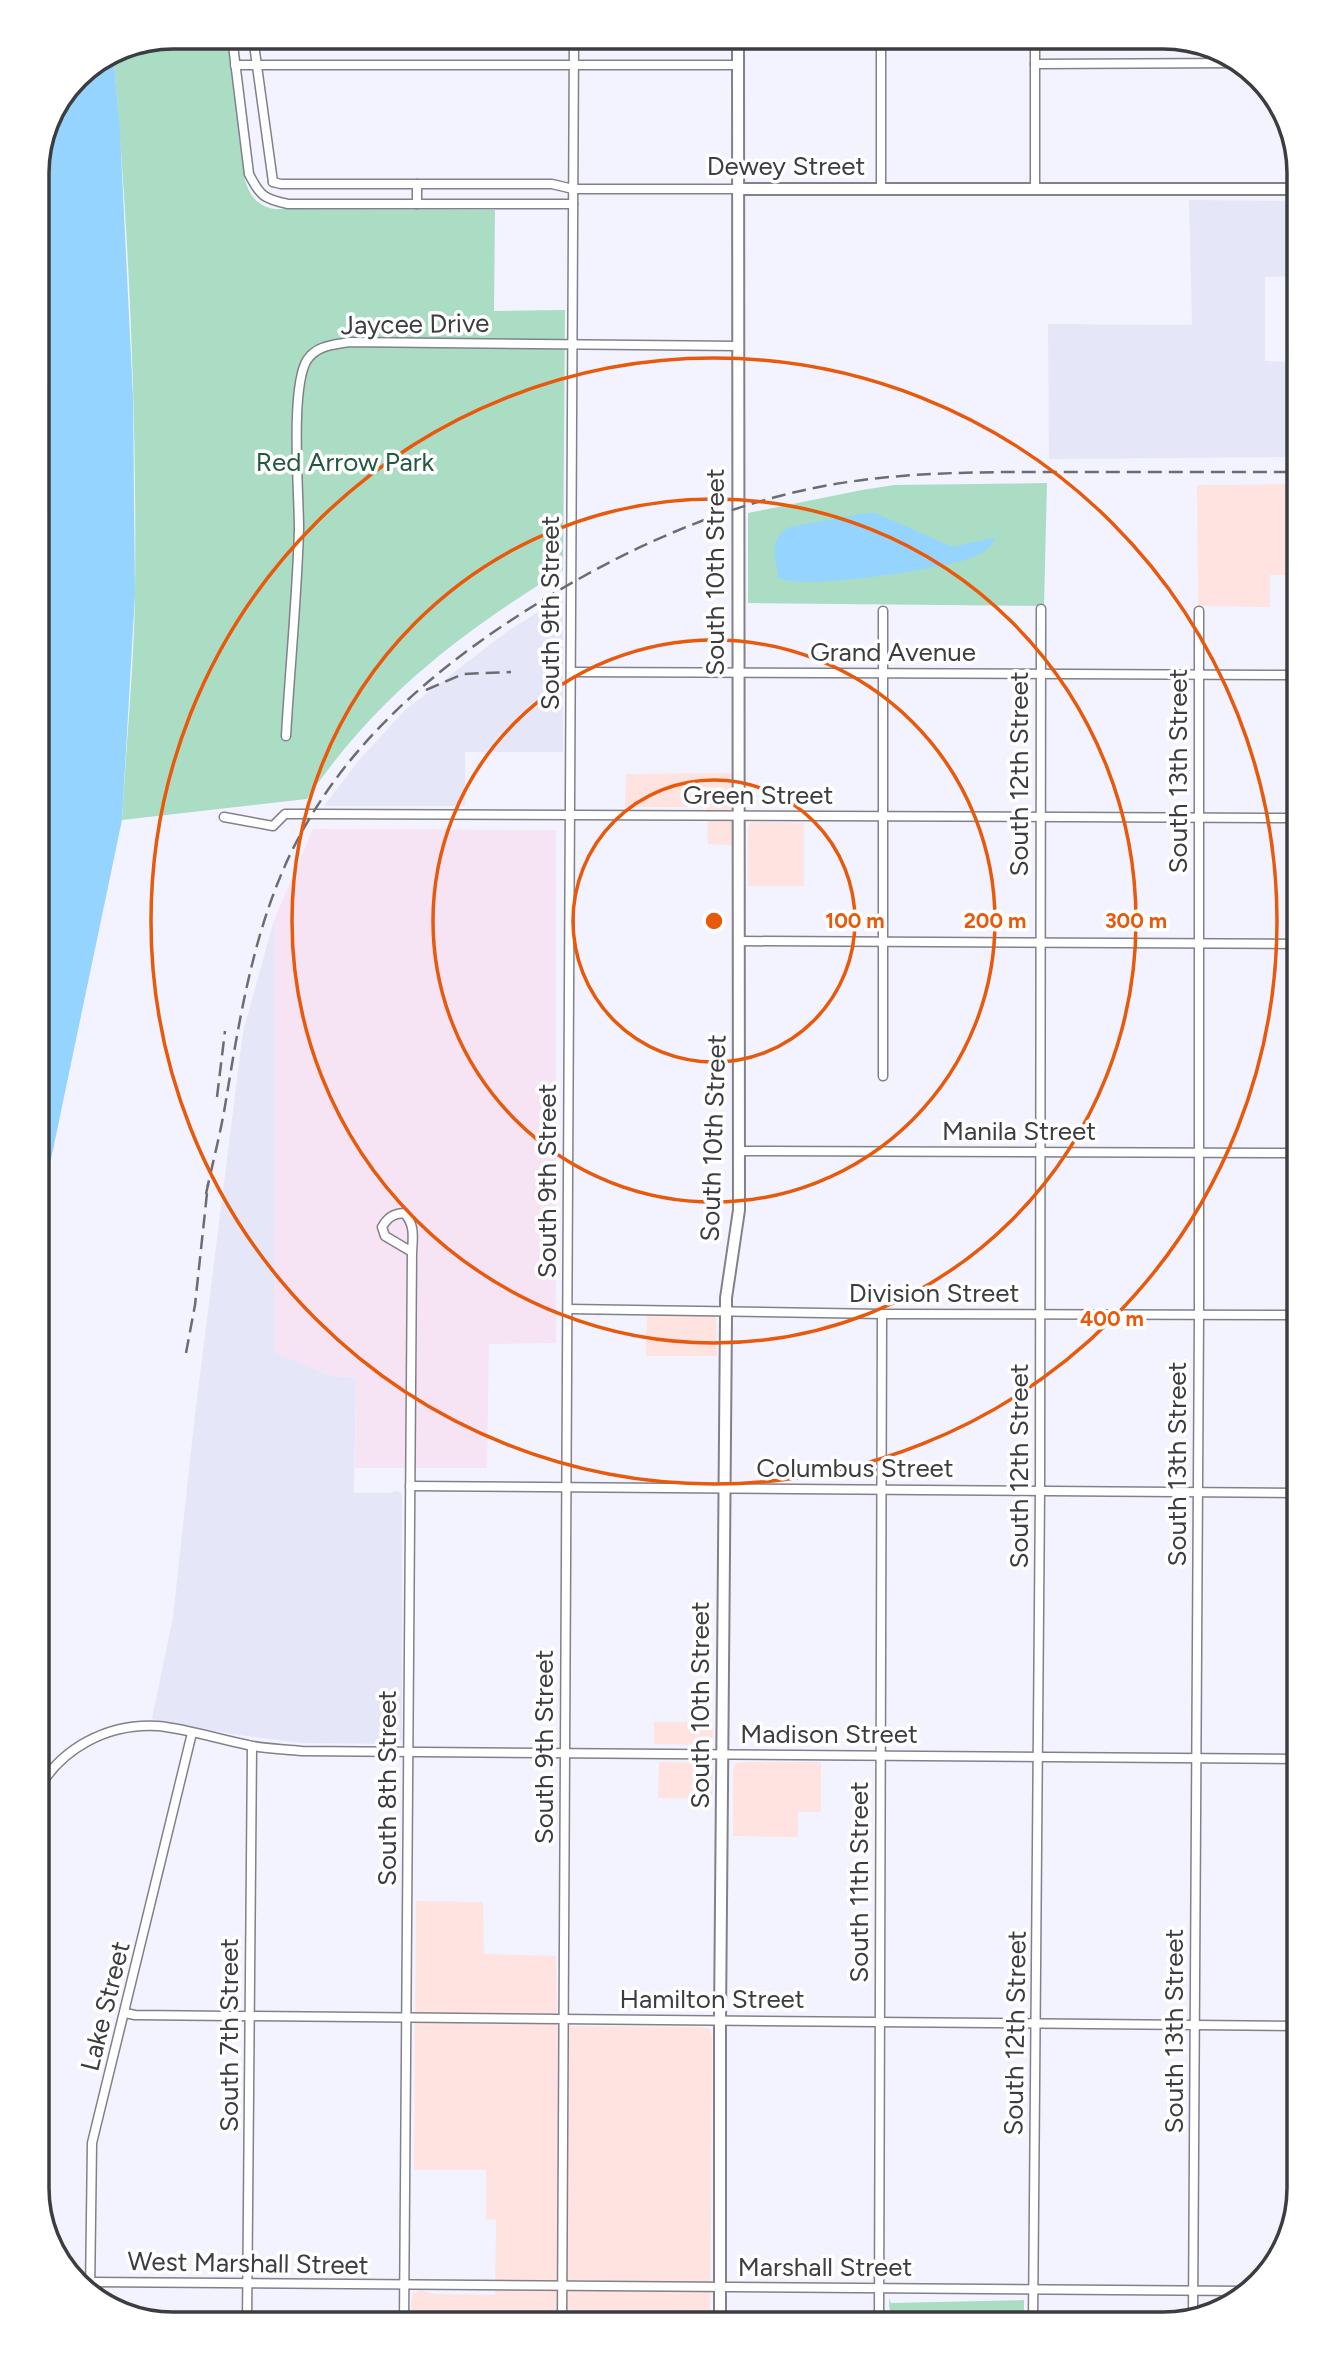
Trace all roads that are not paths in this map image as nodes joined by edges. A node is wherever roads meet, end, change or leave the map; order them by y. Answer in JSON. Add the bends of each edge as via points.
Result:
{"nodes":[{"id":1,"x":233,"y":49,"type":"edge"},
{"id":2,"x":254,"y":49,"type":"edge"},
{"id":3,"x":574,"y":49,"type":"edge"},
{"id":4,"x":738,"y":49,"type":"edge"},
{"id":5,"x":881,"y":49,"type":"edge"},
{"id":6,"x":1035,"y":49,"type":"edge"},
{"id":7,"x":1211,"y":59,"type":"edge"},
{"id":8,"x":256,"y":64,"type":"junction"},
{"id":9,"x":574,"y":64,"type":"junction"},
{"id":10,"x":1035,"y":64,"type":"junction"},
{"id":11,"x":235,"y":65,"type":"junction"},
{"id":12,"x":738,"y":65,"type":"junction"},
{"id":13,"x":273,"y":182,"type":"junction"},
{"id":14,"x":417,"y":184,"type":"junction"},
{"id":15,"x":572,"y":188,"type":"junction"},
{"id":16,"x":1287,"y":188,"type":"edge"},
{"id":17,"x":738,"y":189,"type":"junction"},
{"id":18,"x":881,"y":189,"type":"junction"},
{"id":19,"x":1035,"y":189,"type":"junction"},
{"id":20,"x":258,"y":191,"type":"junction"},
{"id":21,"x":417,"y":204,"type":"junction"},
{"id":22,"x":572,"y":204,"type":"junction"},
{"id":23,"x":573,"y":345,"type":"junction"},
{"id":24,"x":738,"y":346,"type":"junction"},
{"id":25,"x":1041,"y":609,"type":"dead end"},
{"id":26,"x":883,"y":611,"type":"dead end"},
{"id":27,"x":1199,"y":611,"type":"dead end"},
{"id":28,"x":571,"y":672,"type":"junction"},
{"id":29,"x":738,"y":673,"type":"junction"},
{"id":30,"x":883,"y":673,"type":"junction"},
{"id":31,"x":1040,"y":673,"type":"junction"},
{"id":32,"x":1199,"y":674,"type":"junction"},
{"id":33,"x":1287,"y":675,"type":"edge"},
{"id":34,"x":286,"y":736,"type":"dead end"},
{"id":35,"x":570,"y":815,"type":"junction"},
{"id":36,"x":740,"y":815,"type":"junction"},
{"id":37,"x":881,"y":816,"type":"junction"},
{"id":38,"x":224,"y":817,"type":"dead end"},
{"id":39,"x":1041,"y":817,"type":"junction"},
{"id":40,"x":1198,"y":817,"type":"junction"},
{"id":41,"x":1287,"y":818,"type":"edge"},
{"id":42,"x":739,"y":941,"type":"junction"},
{"id":43,"x":883,"y":942,"type":"junction"},
{"id":44,"x":1040,"y":943,"type":"junction"},
{"id":45,"x":1199,"y":943,"type":"junction"},
{"id":46,"x":1287,"y":944,"type":"edge"},
{"id":47,"x":883,"y":1076,"type":"dead end"},
{"id":48,"x":739,"y":1151,"type":"junction"},
{"id":49,"x":1041,"y":1151,"type":"junction"},
{"id":50,"x":1199,"y":1153,"type":"junction"},
{"id":51,"x":1287,"y":1153,"type":"edge"},
{"id":52,"x":412,"y":1252,"type":"junction"},
{"id":53,"x":568,"y":1309,"type":"junction"},
{"id":54,"x":726,"y":1311,"type":"junction"},
{"id":55,"x":882,"y":1314,"type":"junction"},
{"id":56,"x":1041,"y":1314,"type":"junction"},
{"id":57,"x":1199,"y":1315,"type":"junction"},
{"id":58,"x":1287,"y":1315,"type":"edge"},
{"id":59,"x":410,"y":1486,"type":"junction"},
{"id":60,"x":567,"y":1487,"type":"junction"},
{"id":61,"x":724,"y":1488,"type":"junction"},
{"id":62,"x":881,"y":1489,"type":"junction"},
{"id":63,"x":1040,"y":1491,"type":"junction"},
{"id":64,"x":1198,"y":1492,"type":"junction"},
{"id":65,"x":1287,"y":1493,"type":"edge"},
{"id":66,"x":192,"y":1733,"type":"junction"},
{"id":67,"x":252,"y":1746,"type":"junction"},
{"id":68,"x":408,"y":1753,"type":"junction"},
{"id":69,"x":565,"y":1753,"type":"junction"},
{"id":70,"x":722,"y":1754,"type":"junction"},
{"id":71,"x":880,"y":1755,"type":"junction"},
{"id":72,"x":1038,"y":1756,"type":"junction"},
{"id":73,"x":1195,"y":1758,"type":"junction"},
{"id":74,"x":1287,"y":1759,"type":"edge"},
{"id":75,"x":49,"y":1773,"type":"edge"},
{"id":76,"x":125,"y":2012,"type":"junction"},
{"id":77,"x":250,"y":2017,"type":"junction"},
{"id":78,"x":407,"y":2019,"type":"junction"},
{"id":79,"x":564,"y":2020,"type":"junction"},
{"id":80,"x":720,"y":2020,"type":"junction"},
{"id":81,"x":879,"y":2021,"type":"junction"},
{"id":82,"x":1037,"y":2023,"type":"junction"},
{"id":83,"x":1195,"y":2025,"type":"junction"},
{"id":84,"x":1287,"y":2026,"type":"edge"},
{"id":85,"x":90,"y":2280,"type":"edge"},
{"id":86,"x":92,"y":2282,"type":"edge"},
{"id":87,"x":247,"y":2283,"type":"junction"},
{"id":88,"x":405,"y":2286,"type":"junction"},
{"id":89,"x":562,"y":2286,"type":"junction"},
{"id":90,"x":720,"y":2287,"type":"junction"},
{"id":91,"x":878,"y":2288,"type":"junction"},
{"id":92,"x":1033,"y":2290,"type":"junction"},
{"id":93,"x":1193,"y":2291,"type":"junction"},
{"id":94,"x":1231,"y":2291,"type":"edge"},
{"id":95,"x":1193,"y":2308,"type":"edge"},
{"id":96,"x":247,"y":2312,"type":"edge"},
{"id":97,"x":404,"y":2312,"type":"edge"},
{"id":98,"x":562,"y":2312,"type":"edge"},
{"id":99,"x":720,"y":2312,"type":"edge"},
{"id":100,"x":879,"y":2312,"type":"edge"},
{"id":101,"x":1033,"y":2312,"type":"edge"}],
"edges":[{"from":1,"to":11,"type":"street"},
{"from":2,"to":8,"type":"street"},
{"from":3,"to":9,"type":"street","name":"South 9th Street"},
{"from":4,"to":12,"type":"street","name":"South 10th Street"},
{"from":5,"to":18,"type":"street"},
{"from":6,"to":10,"type":"street"},
{"from":7,"to":10,"type":"street"},
{"from":8,"to":9,"type":"street"},
{"from":8,"to":11,"type":"street"},
{"from":8,"to":13,"type":"street"},
{"from":9,"to":12,"type":"street"},
{"from":9,"to":15,"type":"street","name":"South 9th Street"},
{"from":10,"to":19,"type":"street"},
{"from":11,"to":20,"type":"street","via":[[249,174]]},
{"from":12,"to":17,"type":"street","name":"South 10th Street"},
{"from":13,"to":14,"type":"street","name":"Dewey Street"},
{"from":13,"to":20,"type":"street"},
{"from":14,"to":15,"type":"street","name":"Dewey Street"},
{"from":14,"to":21,"type":"street"},
{"from":15,"to":17,"type":"street","name":"Dewey Street"},
{"from":15,"to":22,"type":"street","name":"South 9th Street"},
{"from":16,"to":19,"type":"street","name":"Dewey Street"},
{"from":17,"to":18,"type":"street","name":"Dewey Street"},
{"from":17,"to":24,"type":"street","name":"South 10th Street"},
{"from":18,"to":19,"type":"street","name":"Dewey Street"},
{"from":20,"to":21,"type":"street","via":[[268,200],[288,204]]},
{"from":21,"to":22,"type":"street"},
{"from":22,"to":23,"type":"street","name":"South 9th Street"},
{"from":23,"to":24,"type":"street","name":"Jaycee Drive"},
{"from":23,"to":28,"type":"street","name":"South 9th Street"},
{"from":23,"to":34,"type":"street","name":"Jaycee Drive","via":[[349,342],[322,346],[307,359],[300,378],[298,413],[299,530]]},
{"from":24,"to":29,"type":"street","name":"South 10th Street"},
{"from":25,"to":31,"type":"street","name":"South 12th Street"},
{"from":26,"to":30,"type":"street"},
{"from":27,"to":32,"type":"street","name":"South 13th Street"},
{"from":28,"to":29,"type":"street","name":"Grand Avenue"},
{"from":28,"to":35,"type":"street","name":"South 9th Street"},
{"from":29,"to":30,"type":"street","name":"Grand Avenue"},
{"from":29,"to":36,"type":"street","name":"South 10th Street"},
{"from":30,"to":31,"type":"street","name":"Grand Avenue"},
{"from":30,"to":37,"type":"street"},
{"from":31,"to":32,"type":"street","name":"Grand Avenue"},
{"from":31,"to":39,"type":"street","name":"South 12th Street"},
{"from":32,"to":33,"type":"street","name":"Grand Avenue"},
{"from":32,"to":40,"type":"street","name":"South 13th Street"},
{"from":35,"to":36,"type":"street","name":"Green Street"},
{"from":35,"to":38,"type":"street","name":"Green Street","via":[[285,814],[273,826]]},
{"from":35,"to":53,"type":"street","name":"South 9th Street"},
{"from":36,"to":37,"type":"street","name":"Green Street"},
{"from":36,"to":42,"type":"street","name":"South 10th Street"},
{"from":37,"to":39,"type":"street","name":"Green Street"},
{"from":37,"to":43,"type":"street"},
{"from":39,"to":40,"type":"street","name":"Green Street"},
{"from":39,"to":44,"type":"street","name":"South 12th Street"},
{"from":40,"to":41,"type":"street","name":"Green Street"},
{"from":40,"to":45,"type":"street","name":"South 13th Street"},
{"from":42,"to":43,"type":"street"},
{"from":42,"to":48,"type":"street","name":"South 10th Street"},
{"from":43,"to":44,"type":"street"},
{"from":43,"to":47,"type":"street"},
{"from":44,"to":45,"type":"street"},
{"from":44,"to":49,"type":"street","name":"South 12th Street"},
{"from":45,"to":46,"type":"street"},
{"from":45,"to":50,"type":"street","name":"South 13th Street"},
{"from":48,"to":49,"type":"street","name":"Manila Street"},
{"from":48,"to":54,"type":"street","name":"South 10th Street","via":[[739,1210]]},
{"from":49,"to":50,"type":"street","name":"Manila Street"},
{"from":49,"to":56,"type":"street","name":"South 12th Street"},
{"from":50,"to":51,"type":"street","name":"Manila Street"},
{"from":50,"to":57,"type":"street","name":"South 13th Street"},
{"from":52,"to":52,"type":"street","name":"South 8th Street","via":[[411,1220],[404,1213],[387,1218],[382,1227],[385,1236]]},
{"from":52,"to":59,"type":"street","name":"South 8th Street"},
{"from":53,"to":54,"type":"street","name":"Division Street"},
{"from":53,"to":60,"type":"street","name":"South 9th Street"},
{"from":54,"to":55,"type":"street","name":"Division Street"},
{"from":54,"to":61,"type":"street","name":"South 10th Street"},
{"from":55,"to":56,"type":"street","name":"Division Street"},
{"from":55,"to":62,"type":"street","name":"South 11th Street"},
{"from":56,"to":57,"type":"street","name":"Division Street"},
{"from":56,"to":63,"type":"street","name":"South 12th Street"},
{"from":57,"to":58,"type":"street","name":"Division Street"},
{"from":57,"to":64,"type":"street","name":"South 13th Street"},
{"from":59,"to":60,"type":"street","name":"Columbus Street"},
{"from":59,"to":68,"type":"street","name":"South 8th Street"},
{"from":60,"to":61,"type":"street","name":"Columbus Street"},
{"from":60,"to":69,"type":"street","name":"South 9th Street"},
{"from":61,"to":62,"type":"street","name":"Columbus Street"},
{"from":61,"to":70,"type":"street","name":"South 10th Street"},
{"from":62,"to":63,"type":"street","name":"Columbus Street"},
{"from":62,"to":71,"type":"street","name":"South 11th Street"},
{"from":63,"to":64,"type":"street","name":"Columbus Street"},
{"from":63,"to":72,"type":"street","name":"South 12th Street"},
{"from":64,"to":65,"type":"street","name":"Columbus Street"},
{"from":64,"to":73,"type":"street","name":"South 13th Street"},
{"from":66,"to":67,"type":"street","name":"Madison Street"},
{"from":66,"to":75,"type":"street","name":"Madison Street","via":[[153,1726],[122,1729],[83,1743]]},
{"from":66,"to":76,"type":"street","name":"Lake Street"},
{"from":67,"to":68,"type":"street","name":"Madison Street"},
{"from":67,"to":77,"type":"street","name":"South 7th Street"},
{"from":68,"to":69,"type":"street","name":"Madison Street"},
{"from":68,"to":78,"type":"street","name":"South 8th Street"},
{"from":69,"to":70,"type":"street","name":"Madison Street"},
{"from":69,"to":79,"type":"street","name":"South 9th Street"},
{"from":70,"to":71,"type":"street","name":"Madison Street"},
{"from":70,"to":80,"type":"street","name":"South 10th Street"},
{"from":71,"to":72,"type":"street","name":"Madison Street"},
{"from":71,"to":81,"type":"street","name":"South 11th Street"},
{"from":72,"to":73,"type":"street","name":"Madison Street"},
{"from":72,"to":82,"type":"street","name":"South 12th Street"},
{"from":73,"to":74,"type":"street","name":"Madison Street"},
{"from":73,"to":83,"type":"street","name":"South 13th Street"},
{"from":76,"to":77,"type":"street","name":"Hamilton Street"},
{"from":76,"to":85,"type":"street","name":"Lake Street","via":[[92,2143]]},
{"from":77,"to":78,"type":"street","name":"Hamilton Street"},
{"from":77,"to":87,"type":"street","name":"South 7th Street"},
{"from":78,"to":79,"type":"street","name":"Hamilton Street"},
{"from":78,"to":88,"type":"street","name":"South 8th Street"},
{"from":79,"to":80,"type":"street","name":"Hamilton Street"},
{"from":79,"to":89,"type":"street","name":"South 9th Street"},
{"from":80,"to":81,"type":"street","name":"Hamilton Street"},
{"from":80,"to":90,"type":"street","name":"South 10th Street"},
{"from":81,"to":82,"type":"street","name":"Hamilton Street"},
{"from":81,"to":91,"type":"street","name":"South 11th Street"},
{"from":82,"to":83,"type":"street","name":"Hamilton Street"},
{"from":82,"to":92,"type":"street","name":"South 12th Street"},
{"from":83,"to":84,"type":"street","name":"Hamilton Street"},
{"from":83,"to":93,"type":"street","name":"South 13th Street"},
{"from":86,"to":87,"type":"street","name":"West Marshall Street"},
{"from":87,"to":88,"type":"street","name":"West Marshall Street"},
{"from":87,"to":96,"type":"street","name":"South 7th Street"},
{"from":88,"to":89,"type":"street","name":"Marshall Street"},
{"from":88,"to":97,"type":"street","name":"South 8th Street"},
{"from":89,"to":90,"type":"street","name":"Marshall Street"},
{"from":89,"to":98,"type":"street","name":"South 9th Street"},
{"from":90,"to":91,"type":"street","name":"Marshall Street"},
{"from":90,"to":99,"type":"street","name":"South 10th Street"},
{"from":91,"to":92,"type":"street","name":"Marshall Street"},
{"from":91,"to":100,"type":"street","name":"South 11th Street"},
{"from":92,"to":93,"type":"street","name":"Marshall Street"},
{"from":92,"to":101,"type":"street","name":"South 12th Street"},
{"from":93,"to":94,"type":"street","name":"Marshall Street"},
{"from":93,"to":95,"type":"street","name":"South 13th Street"}]}
